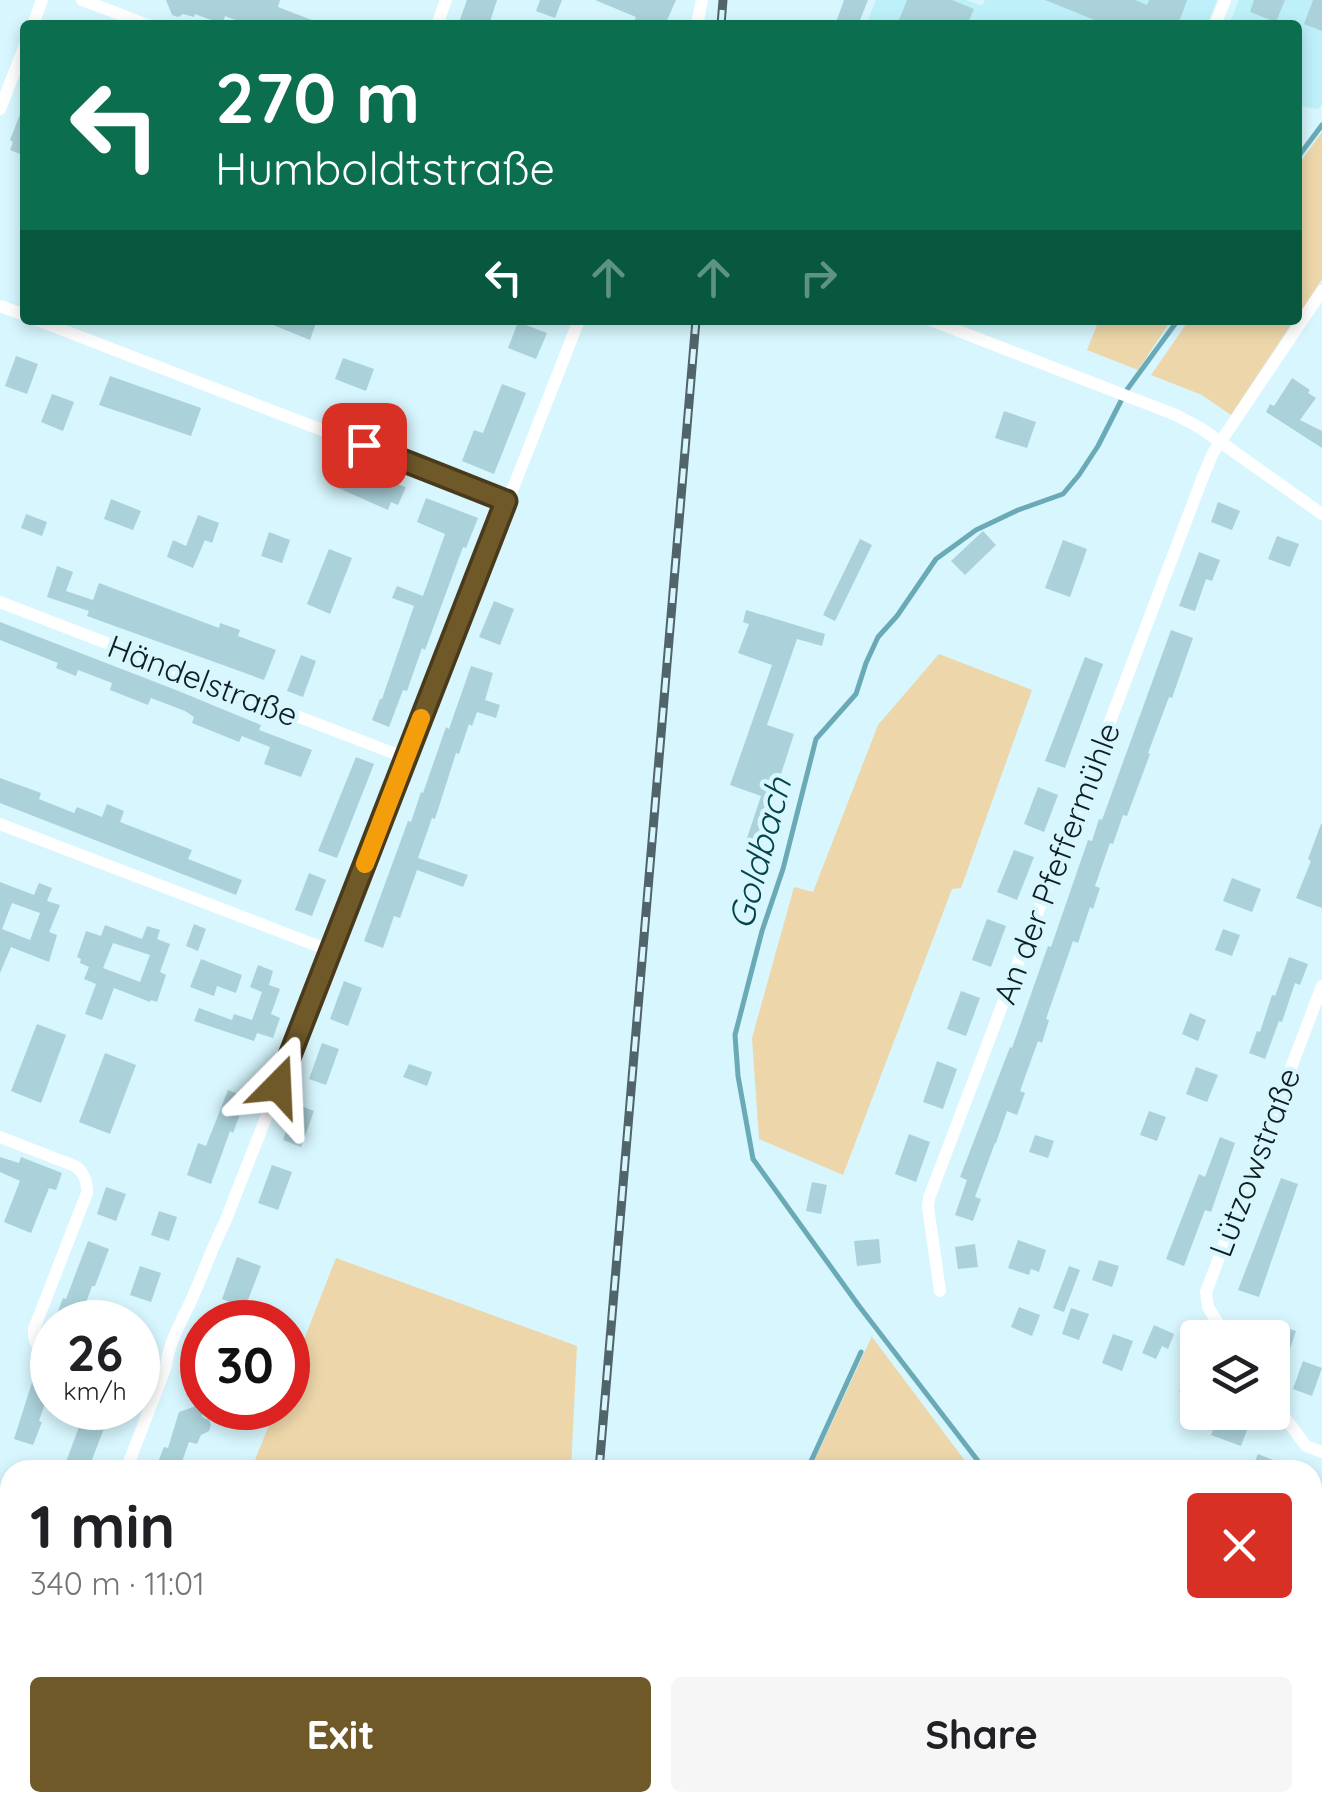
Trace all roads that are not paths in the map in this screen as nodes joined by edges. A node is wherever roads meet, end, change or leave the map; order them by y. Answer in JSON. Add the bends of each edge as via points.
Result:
{"nodes":[{"id":1,"x":82,"y":0,"type":"edge"},
{"id":2,"x":135,"y":20,"type":"edge"},
{"id":3,"x":20,"y":58,"type":"edge"},
{"id":4,"x":0,"y":109,"type":"edge"},
{"id":5,"x":1322,"y":291,"type":"edge"},
{"id":6,"x":1302,"y":321,"type":"edge"},
{"id":7,"x":50,"y":325,"type":"edge"},
{"id":8,"x":577,"y":325,"type":"edge"},
{"id":9,"x":943,"y":325,"type":"edge"},
{"id":10,"x":1299,"y":325,"type":"edge"},
{"id":11,"x":1220,"y":442,"type":"junction"},
{"id":12,"x":506,"y":501,"type":"junction"},
{"id":13,"x":1322,"y":514,"type":"edge"},
{"id":14,"x":0,"y":602,"type":"edge"},
{"id":15,"x":406,"y":758,"type":"junction"},
{"id":16,"x":0,"y":824,"type":"edge"},
{"id":17,"x":331,"y":951,"type":"junction"},
{"id":18,"x":1322,"y":986,"type":"edge"},
{"id":19,"x":0,"y":1137,"type":"edge"},
{"id":20,"x":940,"y":1291,"type":"dead end"},
{"id":21,"x":45,"y":1300,"type":"edge"},
{"id":22,"x":1216,"y":1320,"type":"edge"},
{"id":23,"x":160,"y":1382,"type":"edge"},
{"id":24,"x":1290,"y":1424,"type":"edge"},
{"id":25,"x":142,"y":1430,"type":"edge"},
{"id":26,"x":1322,"y":1452,"type":"edge"},
{"id":27,"x":130,"y":1460,"type":"edge"}],
"edges":[{"from":1,"to":2,"type":"street"},
{"from":3,"to":4,"type":"street"},
{"from":5,"to":6,"type":"street","name":"An der Pfeffermühle"},
{"from":7,"to":12,"type":"street"},
{"from":8,"to":12,"type":"street"},
{"from":9,"to":11,"type":"street","via":[[1176,415]]},
{"from":10,"to":11,"type":"street","name":"An der Pfeffermühle"},
{"from":11,"to":13,"type":"street"},
{"from":11,"to":20,"type":"street","name":"An der Pfeffermühle","via":[[929,1198]]},
{"from":12,"to":15,"type":"street"},
{"from":14,"to":15,"type":"street","name":"Händelstraße"},
{"from":15,"to":17,"type":"street"},
{"from":16,"to":17,"type":"street"},
{"from":17,"to":23,"type":"street"},
{"from":18,"to":22,"type":"street","name":"Lützowstraße","via":[[1206,1292]]},
{"from":19,"to":21,"type":"street","via":[[75,1166],[87,1182]]},
{"from":24,"to":26,"type":"street","via":[[1306,1446]]},
{"from":25,"to":27,"type":"street"}]}
